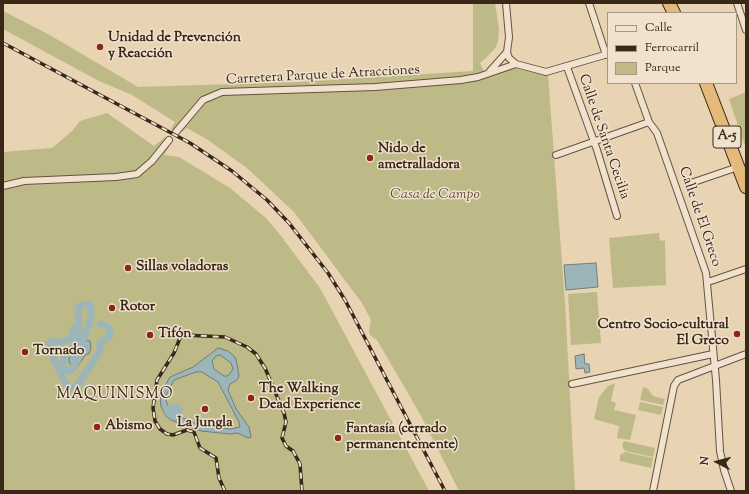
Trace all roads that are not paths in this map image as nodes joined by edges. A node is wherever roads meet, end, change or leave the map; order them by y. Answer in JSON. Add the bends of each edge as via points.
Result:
{"nodes":[{"id":1,"x":506,"y":3,"type":"edge"},
{"id":2,"x":589,"y":3,"type":"edge"},
{"id":3,"x":669,"y":3,"type":"edge"},
{"id":4,"x":678,"y":3,"type":"edge"},
{"id":5,"x":738,"y":3,"type":"edge"},
{"id":6,"x":674,"y":12,"type":"edge"},
{"id":7,"x":682,"y":12,"type":"edge"},
{"id":8,"x":746,"y":30,"type":"edge"},
{"id":9,"x":508,"y":49,"type":"junction"},
{"id":10,"x":607,"y":54,"type":"edge"},
{"id":11,"x":517,"y":65,"type":"junction"},
{"id":12,"x":567,"y":67,"type":"junction"},
{"id":13,"x":488,"y":73,"type":"junction"},
{"id":14,"x":635,"y":84,"type":"edge"},
{"id":15,"x":706,"y":84,"type":"edge"},
{"id":16,"x":713,"y":84,"type":"edge"},
{"id":17,"x":649,"y":122,"type":"junction"},
{"id":18,"x":176,"y":132,"type":"dead end"},
{"id":19,"x":169,"y":140,"type":"dead end"},
{"id":20,"x":593,"y":142,"type":"junction"},
{"id":21,"x":556,"y":155,"type":"dead end"},
{"id":22,"x":742,"y":166,"type":"edge"},
{"id":23,"x":691,"y":183,"type":"dead end"},
{"id":24,"x":3,"y":186,"type":"edge"},
{"id":25,"x":746,"y":187,"type":"edge"},
{"id":26,"x":617,"y":216,"type":"dead end"},
{"id":27,"x":746,"y":269,"type":"edge"},
{"id":28,"x":708,"y":282,"type":"junction"},
{"id":29,"x":713,"y":354,"type":"junction"},
{"id":30,"x":746,"y":354,"type":"edge"},
{"id":31,"x":714,"y":366,"type":"junction"},
{"id":32,"x":572,"y":384,"type":"dead end"},
{"id":33,"x":653,"y":491,"type":"edge"},
{"id":34,"x":731,"y":491,"type":"edge"}],
"edges":[{"from":1,"to":9,"type":"street"},
{"from":2,"to":10,"type":"street"},
{"from":3,"to":6,"type":"highway"},
{"from":4,"to":7,"type":"highway"},
{"from":5,"to":8,"type":"street"},
{"from":9,"to":11,"type":"street","via":[[509,58]]},
{"from":9,"to":13,"type":"street"},
{"from":10,"to":12,"type":"street"},
{"from":11,"to":12,"type":"street","via":[[546,72]]},
{"from":11,"to":13,"type":"street","name":"Carretera Parque de Atracciones"},
{"from":12,"to":20,"type":"street","name":"Calle de Santa Cecilia"},
{"from":13,"to":18,"type":"street","name":"Carretera Parque de Atracciones","via":[[470,79],[375,87],[222,92],[203,100]]},
{"from":14,"to":17,"type":"street","name":"Calle de El Greco"},
{"from":15,"to":22,"type":"highway","number":"A-5"},
{"from":16,"to":22,"type":"highway","number":"A-5"},
{"from":17,"to":20,"type":"street"},
{"from":17,"to":28,"type":"street","name":"Calle de El Greco","via":[[658,133]]},
{"from":19,"to":24,"type":"street","via":[[152,161],[137,174],[24,181]]},
{"from":20,"to":21,"type":"street"},
{"from":20,"to":26,"type":"street","name":"Calle de Santa Cecilia"},
{"from":22,"to":23,"type":"street"},
{"from":22,"to":25,"type":"highway","number":"A-5"},
{"from":27,"to":28,"type":"street"},
{"from":28,"to":29,"type":"street","name":"Calle de El Greco"},
{"from":29,"to":31,"type":"street","name":"Calle de El Greco"},
{"from":29,"to":32,"type":"street"},
{"from":30,"to":31,"type":"street"},
{"from":31,"to":33,"type":"street","via":[[683,377],[674,386]]},
{"from":31,"to":34,"type":"street","name":"Calle de El Greco","via":[[720,451]]}]}
